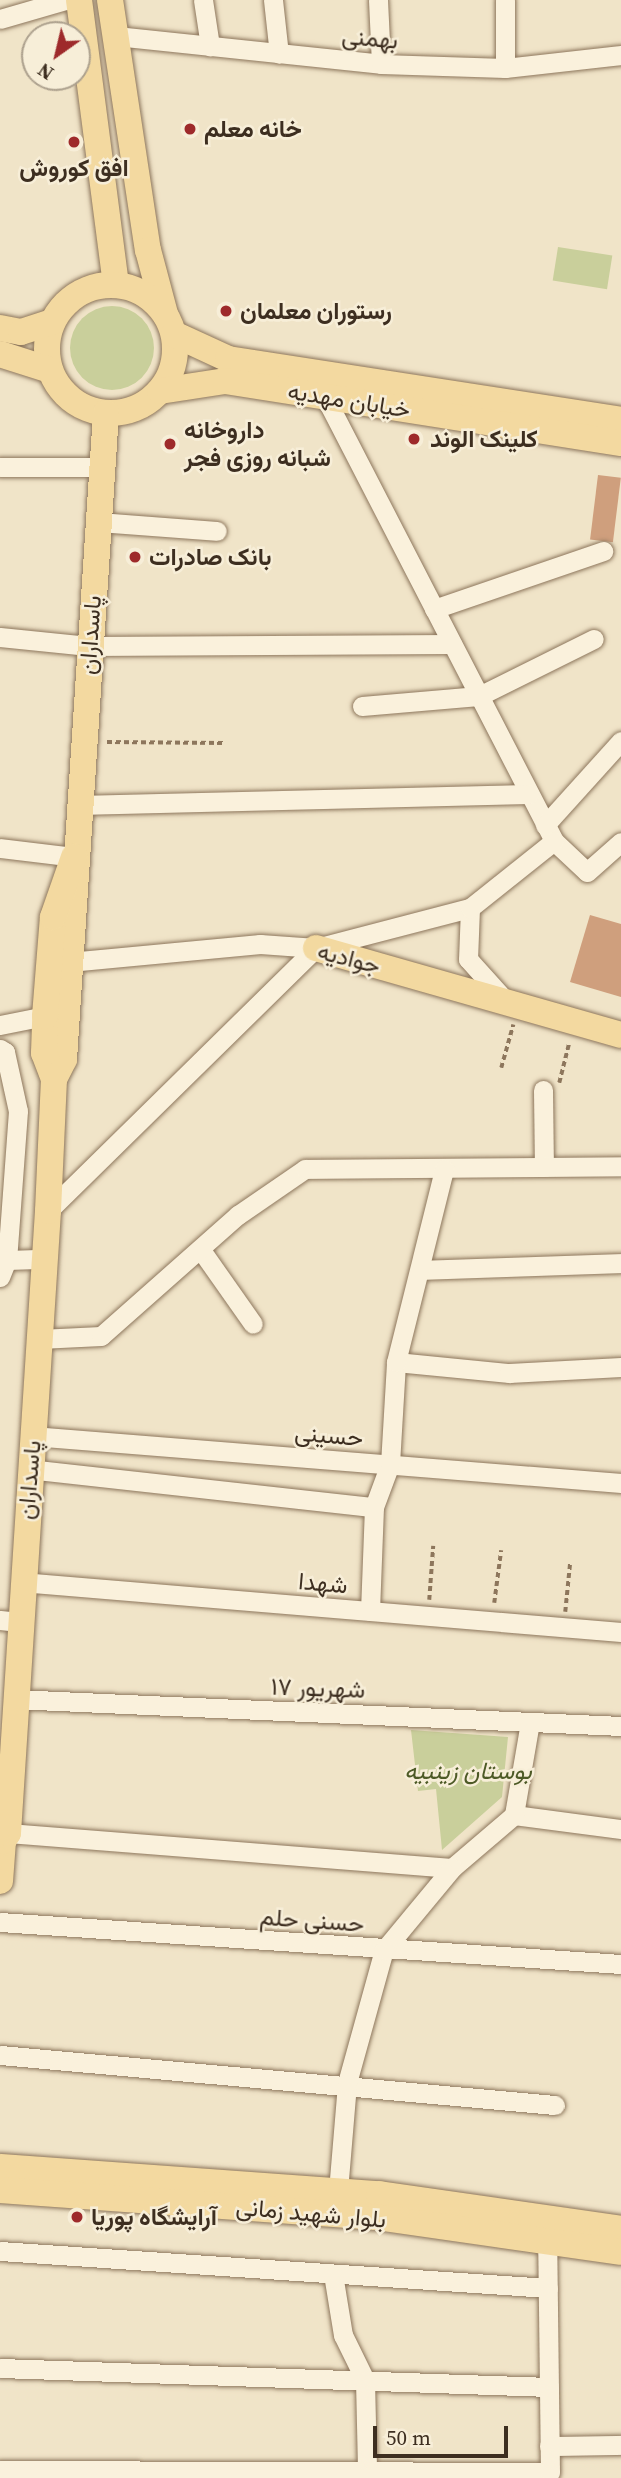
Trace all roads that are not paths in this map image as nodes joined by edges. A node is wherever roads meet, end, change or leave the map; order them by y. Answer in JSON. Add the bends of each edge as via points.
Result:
{"nodes":[{"id":1,"x":2,"y":0,"type":"edge"},
{"id":2,"x":66,"y":0,"type":"edge"},
{"id":3,"x":79,"y":0,"type":"edge"},
{"id":4,"x":110,"y":0,"type":"edge"},
{"id":5,"x":203,"y":0,"type":"edge"},
{"id":6,"x":273,"y":0,"type":"edge"},
{"id":7,"x":378,"y":0,"type":"edge"},
{"id":8,"x":505,"y":0,"type":"edge"},
{"id":9,"x":0,"y":21,"type":"edge"},
{"id":10,"x":116,"y":36,"type":"junction"},
{"id":11,"x":209,"y":46,"type":"junction"},
{"id":12,"x":279,"y":54,"type":"junction"},
{"id":13,"x":621,"y":55,"type":"edge"},
{"id":14,"x":381,"y":64,"type":"junction"},
{"id":15,"x":505,"y":68,"type":"junction"},
{"id":16,"x":116,"y":285,"type":"junction"},
{"id":17,"x":52,"y":322,"type":"junction"},
{"id":18,"x":170,"y":325,"type":"junction"},
{"id":19,"x":0,"y":328,"type":"edge"},
{"id":20,"x":0,"y":354,"type":"edge"},
{"id":21,"x":50,"y":370,"type":"junction"},
{"id":22,"x":160,"y":391,"type":"junction"},
{"id":23,"x":325,"y":397,"type":"junction"},
{"id":24,"x":106,"y":414,"type":"junction"},
{"id":25,"x":621,"y":420,"type":"edge"},
{"id":26,"x":621,"y":443,"type":"edge"},
{"id":27,"x":0,"y":467,"type":"edge"},
{"id":28,"x":102,"y":467,"type":"junction"},
{"id":29,"x":98,"y":522,"type":"junction"},
{"id":30,"x":217,"y":531,"type":"dead end"},
{"id":31,"x":603,"y":551,"type":"dead end"},
{"id":32,"x":434,"y":609,"type":"junction"},
{"id":33,"x":0,"y":637,"type":"edge"},
{"id":34,"x":594,"y":639,"type":"dead end"},
{"id":35,"x":452,"y":644,"type":"junction"},
{"id":36,"x":89,"y":646,"type":"junction"},
{"id":37,"x":479,"y":696,"type":"junction"},
{"id":38,"x":362,"y":706,"type":"dead end"},
{"id":39,"x":621,"y":741,"type":"edge"},
{"id":40,"x":529,"y":794,"type":"junction"},
{"id":41,"x":78,"y":805,"type":"junction"},
{"id":42,"x":549,"y":833,"type":"junction"},
{"id":43,"x":621,"y":842,"type":"edge"},
{"id":44,"x":0,"y":848,"type":"edge"},
{"id":45,"x":74,"y":857,"type":"junction"},
{"id":46,"x":470,"y":908,"type":"junction"},
{"id":47,"x":316,"y":948,"type":"junction"},
{"id":48,"x":69,"y":962,"type":"junction"},
{"id":49,"x":511,"y":1000,"type":"junction"},
{"id":50,"x":45,"y":1016,"type":"junction"},
{"id":51,"x":0,"y":1025,"type":"edge"},
{"id":52,"x":621,"y":1035,"type":"edge"},
{"id":53,"x":0,"y":1049,"type":"edge"},
{"id":54,"x":54,"y":1079,"type":"junction"},
{"id":55,"x":550,"y":1089,"type":"road end"},
{"id":56,"x":621,"y":1166,"type":"edge"},
{"id":57,"x":544,"y":1167,"type":"junction"},
{"id":58,"x":444,"y":1169,"type":"junction"},
{"id":59,"x":48,"y":1211,"type":"junction"},
{"id":60,"x":201,"y":1250,"type":"junction"},
{"id":61,"x":45,"y":1259,"type":"junction"},
{"id":62,"x":621,"y":1264,"type":"edge"},
{"id":63,"x":3,"y":1268,"type":"edge"},
{"id":64,"x":420,"y":1270,"type":"junction"},
{"id":65,"x":253,"y":1324,"type":"dead end"},
{"id":66,"x":39,"y":1339,"type":"junction"},
{"id":67,"x":396,"y":1362,"type":"junction"},
{"id":68,"x":621,"y":1367,"type":"edge"},
{"id":69,"x":32,"y":1436,"type":"junction"},
{"id":70,"x":390,"y":1464,"type":"junction"},
{"id":71,"x":28,"y":1469,"type":"junction"},
{"id":72,"x":621,"y":1482,"type":"edge"},
{"id":73,"x":374,"y":1507,"type":"junction"},
{"id":74,"x":22,"y":1582,"type":"junction"},
{"id":75,"x":370,"y":1611,"type":"junction"},
{"id":76,"x":9,"y":1621,"type":"edge"},
{"id":77,"x":621,"y":1632,"type":"edge"},
{"id":78,"x":13,"y":1699,"type":"junction"},
{"id":79,"x":530,"y":1722,"type":"junction"},
{"id":80,"x":621,"y":1726,"type":"edge"},
{"id":81,"x":514,"y":1815,"type":"junction"},
{"id":82,"x":621,"y":1829,"type":"edge"},
{"id":83,"x":8,"y":1833,"type":"junction"},
{"id":84,"x":452,"y":1868,"type":"junction"},
{"id":85,"x":0,"y":1881,"type":"edge"},
{"id":86,"x":0,"y":1922,"type":"edge"},
{"id":87,"x":384,"y":1950,"type":"junction"},
{"id":88,"x":621,"y":1964,"type":"edge"},
{"id":89,"x":0,"y":2055,"type":"edge"},
{"id":90,"x":347,"y":2083,"type":"junction"},
{"id":91,"x":555,"y":2105,"type":"dead end"},
{"id":92,"x":0,"y":2167,"type":"edge"},
{"id":93,"x":0,"y":2190,"type":"edge"},
{"id":94,"x":338,"y":2191,"type":"junction"},
{"id":95,"x":621,"y":2229,"type":"edge"},
{"id":96,"x":547,"y":2241,"type":"junction"},
{"id":97,"x":0,"y":2251,"type":"edge"},
{"id":98,"x":621,"y":2252,"type":"edge"},
{"id":99,"x":332,"y":2274,"type":"junction"},
{"id":100,"x":548,"y":2288,"type":"junction"},
{"id":101,"x":0,"y":2368,"type":"edge"},
{"id":102,"x":365,"y":2380,"type":"junction"},
{"id":103,"x":549,"y":2386,"type":"junction"},
{"id":104,"x":621,"y":2445,"type":"edge"},
{"id":105,"x":549,"y":2446,"type":"junction"},
{"id":106,"x":0,"y":2470,"type":"edge"},
{"id":107,"x":365,"y":2474,"type":"edge"}],
"edges":[{"from":1,"to":9,"type":"street"},
{"from":2,"to":9,"type":"street"},
{"from":3,"to":16,"type":"main road"},
{"from":4,"to":10,"type":"main road"},
{"from":5,"to":11,"type":"street"},
{"from":6,"to":12,"type":"street"},
{"from":7,"to":14,"type":"street"},
{"from":8,"to":15,"type":"street"},
{"from":10,"to":11,"type":"street","name":"بهمنی"},
{"from":10,"to":18,"type":"main road","via":[[148,250]]},
{"from":11,"to":12,"type":"street","name":"بهمنی"},
{"from":12,"to":14,"type":"street","name":"بهمنی"},
{"from":13,"to":15,"type":"street","name":"بهمنی"},
{"from":14,"to":15,"type":"street","name":"بهمنی"},
{"from":16,"to":17,"type":"main road","via":[[78,293]]},
{"from":16,"to":18,"type":"main road","via":[[153,300]]},
{"from":17,"to":19,"type":"main road","via":[[21,332]]},
{"from":17,"to":21,"type":"main road","via":[[46,354]]},
{"from":18,"to":22,"type":"main road","via":[[173,364]]},
{"from":18,"to":25,"type":"main road","name":"خیابان مهدیه","via":[[228,359]]},
{"from":20,"to":21,"type":"main road"},
{"from":21,"to":24,"type":"main road","via":[[71,400]]},
{"from":22,"to":23,"type":"main road","name":"خیابان مهدیه","via":[[225,381]]},
{"from":22,"to":24,"type":"main road","via":[[135,408]]},
{"from":23,"to":26,"type":"main road","name":"خیابان مهدیه"},
{"from":23,"to":32,"type":"street"},
{"from":24,"to":28,"type":"main road","name":"پاسداران"},
{"from":27,"to":28,"type":"street"},
{"from":28,"to":29,"type":"main road","name":"پاسداران"},
{"from":29,"to":30,"type":"street"},
{"from":29,"to":36,"type":"main road","name":"پاسداران"},
{"from":31,"to":32,"type":"street"},
{"from":32,"to":35,"type":"street"},
{"from":33,"to":36,"type":"street"},
{"from":34,"to":37,"type":"street"},
{"from":35,"to":36,"type":"street"},
{"from":35,"to":37,"type":"street"},
{"from":36,"to":41,"type":"main road","name":"پاسداران"},
{"from":37,"to":38,"type":"street"},
{"from":37,"to":40,"type":"street"},
{"from":39,"to":42,"type":"street"},
{"from":40,"to":41,"type":"street"},
{"from":40,"to":42,"type":"street"},
{"from":41,"to":45,"type":"main road","name":"پاسداران"},
{"from":42,"to":43,"type":"street","via":[[587,872]]},
{"from":42,"to":46,"type":"street"},
{"from":44,"to":45,"type":"street"},
{"from":45,"to":48,"type":"main road","name":"پاسداران"},
{"from":45,"to":50,"type":"main road","name":"پاسداران","via":[[53,917]]},
{"from":46,"to":47,"type":"street"},
{"from":46,"to":49,"type":"street","via":[[468,959]]},
{"from":47,"to":48,"type":"street","name":"جوادیه","via":[[260,944]]},
{"from":47,"to":49,"type":"main road","name":"جوادیه"},
{"from":47,"to":59,"type":"street"},
{"from":48,"to":54,"type":"main road","name":"پاسداران","via":[[64,1059]]},
{"from":49,"to":52,"type":"main road","name":"جوادیه"},
{"from":50,"to":51,"type":"street"},
{"from":50,"to":54,"type":"main road","name":"پاسداران","via":[[44,1053]]},
{"from":53,"to":63,"type":"street","via":[[5,1052],[18,1111]]},
{"from":54,"to":59,"type":"main road","name":"پاسداران"},
{"from":55,"to":57,"type":"street"},
{"from":56,"to":57,"type":"street"},
{"from":57,"to":58,"type":"street"},
{"from":58,"to":60,"type":"street","via":[[305,1170],[239,1215]]},
{"from":58,"to":64,"type":"street"},
{"from":59,"to":61,"type":"main road","name":"پاسداران"},
{"from":60,"to":65,"type":"street"},
{"from":60,"to":66,"type":"street","via":[[101,1336]]},
{"from":61,"to":63,"type":"street"},
{"from":61,"to":66,"type":"main road","name":"پاسداران"},
{"from":62,"to":64,"type":"street"},
{"from":64,"to":67,"type":"street"},
{"from":66,"to":69,"type":"main road","name":"پاسداران"},
{"from":67,"to":68,"type":"street","via":[[509,1373]]},
{"from":67,"to":70,"type":"street"},
{"from":69,"to":70,"type":"street","name":"حسینی"},
{"from":69,"to":71,"type":"main road","name":"پاسداران"},
{"from":70,"to":72,"type":"street","name":"حسینی"},
{"from":70,"to":73,"type":"street"},
{"from":71,"to":73,"type":"street"},
{"from":71,"to":74,"type":"main road","name":"پاسداران"},
{"from":73,"to":75,"type":"street"},
{"from":74,"to":75,"type":"street","name":"شهدا"},
{"from":74,"to":76,"type":"main road","name":"پاسداران"},
{"from":75,"to":77,"type":"street","name":"شهدا"},
{"from":76,"to":78,"type":"main road","name":"پاسداران"},
{"from":78,"to":79,"type":"street","name":"۱۷ شهریور"},
{"from":78,"to":83,"type":"main road","name":"پاسداران"},
{"from":79,"to":80,"type":"street","name":"۱۷ شهریور"},
{"from":79,"to":81,"type":"street"},
{"from":81,"to":82,"type":"street"},
{"from":81,"to":84,"type":"street"},
{"from":83,"to":84,"type":"street"},
{"from":83,"to":85,"type":"main road","name":"پاسداران","via":[[3,1841]]},
{"from":84,"to":87,"type":"street"},
{"from":86,"to":87,"type":"street","name":"حسنی حلم"},
{"from":87,"to":88,"type":"street","name":"حسنی حلم"},
{"from":87,"to":90,"type":"street"},
{"from":89,"to":90,"type":"street"},
{"from":90,"to":91,"type":"street"},
{"from":90,"to":94,"type":"street"},
{"from":92,"to":94,"type":"main road","name":"بلوار شهید زمانی"},
{"from":93,"to":96,"type":"main road","name":"بلوار شهید زمانی","via":[[376,2217]]},
{"from":94,"to":95,"type":"main road","name":"بلوار شهید زمانی"},
{"from":96,"to":98,"type":"main road","name":"بلوار شهید زمانی"},
{"from":96,"to":100,"type":"street"},
{"from":97,"to":99,"type":"street"},
{"from":99,"to":100,"type":"street"},
{"from":99,"to":102,"type":"street","via":[[343,2335]]},
{"from":100,"to":103,"type":"street"},
{"from":101,"to":102,"type":"street"},
{"from":102,"to":103,"type":"street"},
{"from":102,"to":107,"type":"street"},
{"from":103,"to":105,"type":"street"},
{"from":104,"to":105,"type":"street"},
{"from":105,"to":107,"type":"street","via":[[550,2472]]},
{"from":106,"to":107,"type":"street"}]}
